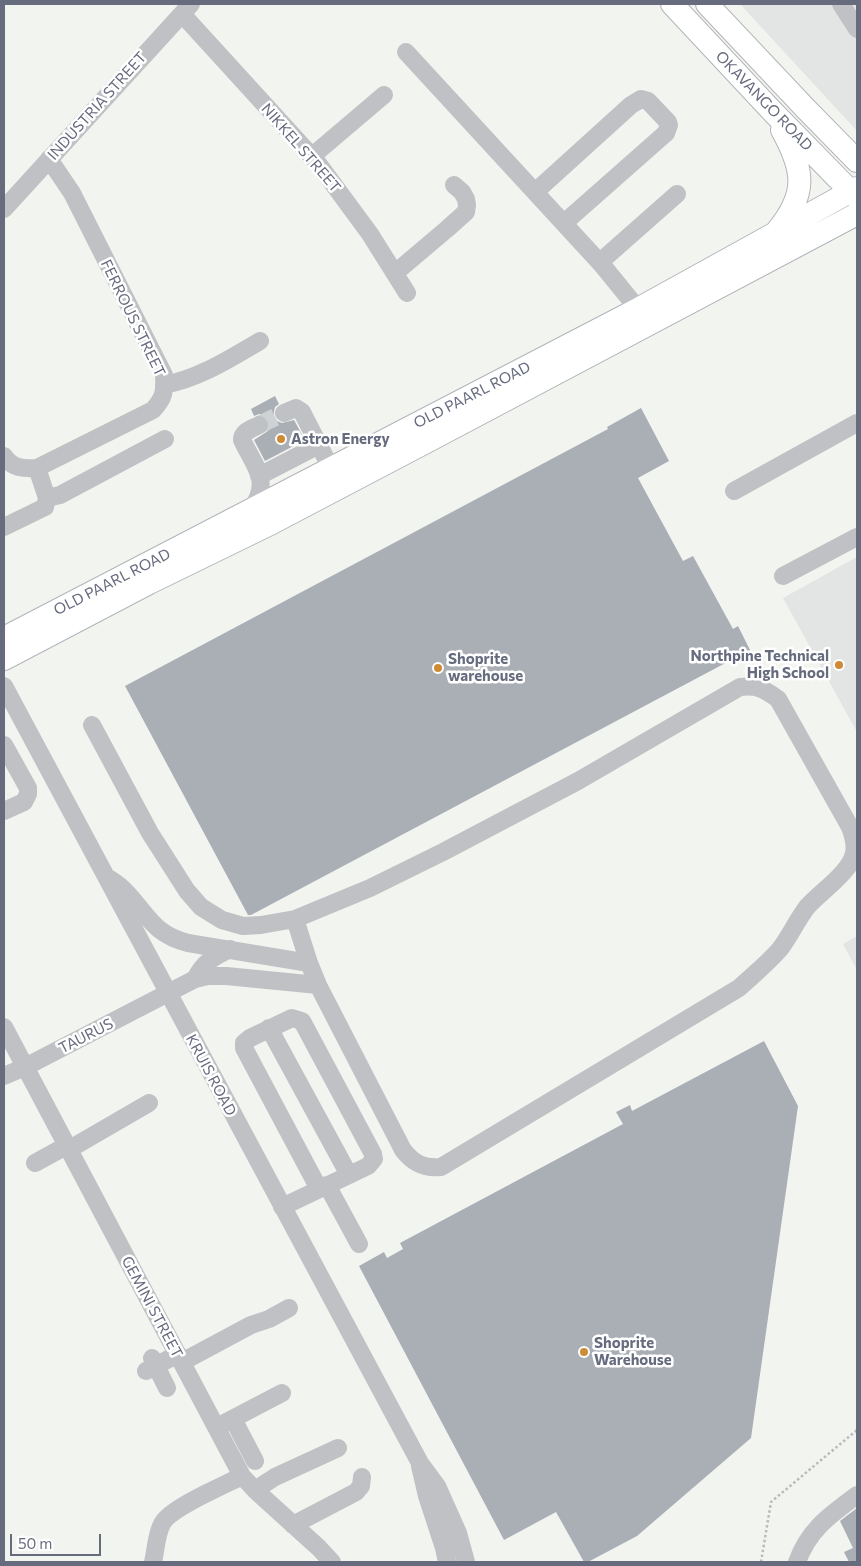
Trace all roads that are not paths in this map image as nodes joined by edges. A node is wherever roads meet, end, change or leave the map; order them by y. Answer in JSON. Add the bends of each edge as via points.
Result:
{"nodes":[{"id":1,"x":672,"y":4,"type":"edge"},
{"id":2,"x":707,"y":4,"type":"edge"},
{"id":3,"x":841,"y":4,"type":"edge"},
{"id":4,"x":186,"y":9,"type":"edge"},
{"id":5,"x":857,"y":28,"type":"edge"},
{"id":6,"x":406,"y":52,"type":"dead end"},
{"id":7,"x":384,"y":95,"type":"dead end"},
{"id":8,"x":772,"y":111,"type":"junction"},
{"id":9,"x":311,"y":157,"type":"junction"},
{"id":10,"x":49,"y":159,"type":"junction"},
{"id":11,"x":857,"y":161,"type":"edge"},
{"id":12,"x":454,"y":186,"type":"dead end"},
{"id":13,"x":535,"y":192,"type":"junction"},
{"id":14,"x":855,"y":192,"type":"edge"},
{"id":15,"x":677,"y":194,"type":"dead end"},
{"id":16,"x":4,"y":209,"type":"edge"},
{"id":17,"x":857,"y":214,"type":"edge"},
{"id":18,"x":564,"y":223,"type":"junction"},
{"id":19,"x":774,"y":235,"type":"junction"},
{"id":20,"x":600,"y":262,"type":"junction"},
{"id":21,"x":395,"y":273,"type":"junction"},
{"id":22,"x":407,"y":293,"type":"dead end"},
{"id":23,"x":643,"y":317,"type":"junction"},
{"id":24,"x":260,"y":341,"type":"dead end"},
{"id":25,"x":164,"y":385,"type":"junction"},
{"id":26,"x":284,"y":413,"type":"tunnel mouth"},
{"id":27,"x":857,"y":423,"type":"edge"},
{"id":28,"x":259,"y":425,"type":"tunnel mouth"},
{"id":29,"x":164,"y":439,"type":"dead end"},
{"id":30,"x":319,"y":445,"type":"junction"},
{"id":31,"x":4,"y":456,"type":"edge"},
{"id":32,"x":37,"y":468,"type":"junction"},
{"id":33,"x":259,"y":476,"type":"junction"},
{"id":34,"x":336,"y":478,"type":"junction"},
{"id":35,"x":734,"y":491,"type":"dead end"},
{"id":36,"x":47,"y":498,"type":"junction"},
{"id":37,"x":251,"y":510,"type":"junction"},
{"id":38,"x":4,"y":527,"type":"edge"},
{"id":39,"x":857,"y":537,"type":"edge"},
{"id":40,"x":783,"y":576,"type":"dead end"},
{"id":41,"x":4,"y":638,"type":"edge"},
{"id":42,"x":4,"y":660,"type":"edge"},
{"id":43,"x":4,"y":686,"type":"edge"},
{"id":44,"x":92,"y":725,"type":"dead end"},
{"id":45,"x":4,"y":745,"type":"edge"},
{"id":46,"x":4,"y":811,"type":"edge"},
{"id":47,"x":104,"y":875,"type":"junction"},
{"id":48,"x":295,"y":919,"type":"junction"},
{"id":49,"x":230,"y":949,"type":"junction"},
{"id":50,"x":309,"y":963,"type":"junction"},
{"id":51,"x":196,"y":979,"type":"junction"},
{"id":52,"x":318,"y":984,"type":"junction"},
{"id":53,"x":168,"y":994,"type":"junction"},
{"id":54,"x":4,"y":1027,"type":"edge"},
{"id":55,"x":269,"y":1028,"type":"junction"},
{"id":56,"x":25,"y":1067,"type":"junction"},
{"id":57,"x":4,"y":1076,"type":"edge"},
{"id":58,"x":150,"y":1104,"type":"dead end"},
{"id":59,"x":67,"y":1148,"type":"junction"},
{"id":60,"x":35,"y":1163,"type":"dead end"},
{"id":61,"x":348,"y":1175,"type":"junction"},
{"id":62,"x":323,"y":1187,"type":"junction"},
{"id":63,"x":282,"y":1207,"type":"junction"},
{"id":64,"x":360,"y":1244,"type":"dead end"},
{"id":65,"x":289,"y":1308,"type":"dead end"},
{"id":66,"x":180,"y":1358,"type":"junction"},
{"id":67,"x":167,"y":1388,"type":"dead end"},
{"id":68,"x":282,"y":1393,"type":"dead end"},
{"id":69,"x":233,"y":1419,"type":"junction"},
{"id":70,"x":217,"y":1427,"type":"junction"},
{"id":71,"x":338,"y":1448,"type":"dead end"},
{"id":72,"x":255,"y":1461,"type":"dead end"},
{"id":73,"x":420,"y":1464,"type":"junction"},
{"id":74,"x":242,"y":1476,"type":"junction"},
{"id":75,"x":362,"y":1477,"type":"dead end"},
{"id":76,"x":255,"y":1490,"type":"junction"},
{"id":77,"x":857,"y":1495,"type":"edge"},
{"id":78,"x":293,"y":1525,"type":"junction"},
{"id":79,"x":153,"y":1562,"type":"edge"},
{"id":80,"x":332,"y":1562,"type":"edge"},
{"id":81,"x":446,"y":1562,"type":"edge"},
{"id":82,"x":466,"y":1562,"type":"edge"},
{"id":83,"x":797,"y":1562,"type":"edge"}],
"edges":[{"from":1,"to":8,"type":"main road","name":"OKAVANGO ROAD"},
{"from":2,"to":11,"type":"main road","name":"OKAVANGO ROAD"},
{"from":3,"to":5,"type":"street"},
{"from":4,"to":9,"type":"street","name":"NIKKEL STREET"},
{"from":4,"to":10,"type":"street","name":"INDUSTRIA STREET"},
{"from":6,"to":13,"type":"street"},
{"from":7,"to":9,"type":"street"},
{"from":8,"to":14,"type":"main road","name":"OKAVANGO ROAD"},
{"from":8,"to":19,"type":"main road","via":[[795,155],[800,181],[793,207]]},
{"from":9,"to":21,"type":"street","name":"NIKKEL STREET","via":[[370,234]]},
{"from":10,"to":16,"type":"street","name":"INDUSTRIA STREET"},
{"from":10,"to":25,"type":"street","name":"FERROUS STREET","via":[[72,193],[164,375]]},
{"from":12,"to":21,"type":"street","via":[[466,199],[466,212]]},
{"from":13,"to":18,"type":"street"},
{"from":13,"to":18,"type":"street","via":[[641,99],[648,101],[668,122],[666,132]]},
{"from":14,"to":19,"type":"main road","name":"OLD PAARL ROAD"},
{"from":15,"to":20,"type":"street"},
{"from":17,"to":23,"type":"main road","name":"OLD PAARL ROAD"},
{"from":18,"to":20,"type":"street"},
{"from":19,"to":23,"type":"main road","name":"OLD PAARL ROAD"},
{"from":20,"to":23,"type":"street"},
{"from":21,"to":22,"type":"street","name":"NIKKEL STREET"},
{"from":23,"to":34,"type":"main road","name":"OLD PAARL ROAD"},
{"from":24,"to":25,"type":"street","via":[[195,377]]},
{"from":25,"to":32,"type":"street","name":"FERROUS STREET","via":[[161,401],[153,410]]},
{"from":26,"to":30,"type":"street","via":[[299,409]]},
{"from":27,"to":35,"type":"street"},
{"from":28,"to":33,"type":"street","via":[[244,434],[242,440]]},
{"from":29,"to":36,"type":"street","via":[[60,495]]},
{"from":30,"to":33,"type":"street"},
{"from":30,"to":34,"type":"street"},
{"from":31,"to":32,"type":"street","via":[[16,467]]},
{"from":32,"to":36,"type":"street"},
{"from":33,"to":37,"type":"street","via":[[261,492]]},
{"from":34,"to":37,"type":"main road","name":"OLD PAARL ROAD"},
{"from":34,"to":42,"type":"main road","name":"OLD PAARL ROAD","via":[[272,523],[149,583]]},
{"from":36,"to":38,"type":"street","via":[[45,507]]},
{"from":37,"to":41,"type":"main road","name":"OLD PAARL ROAD"},
{"from":39,"to":40,"type":"street"},
{"from":43,"to":47,"type":"street","name":"KRUIS ROAD"},
{"from":44,"to":48,"type":"street","via":[[150,833],[201,907],[222,920],[243,926]]},
{"from":45,"to":46,"type":"street","via":[[28,788],[24,802]]},
{"from":47,"to":49,"type":"street","via":[[124,890],[161,932],[174,940]]},
{"from":47,"to":53,"type":"street","name":"KRUIS ROAD"},
{"from":48,"to":50,"type":"street"},
{"from":48,"to":52,"type":"street","via":[[370,888],[578,782],[740,687],[764,689],[778,699],[850,827],[854,840],[854,853],[849,865],[805,909],[775,955],[739,988],[441,1167],[419,1165],[403,1150]]},
{"from":49,"to":50,"type":"street"},
{"from":49,"to":51,"type":"street","via":[[201,968]]},
{"from":50,"to":52,"type":"street"},
{"from":51,"to":52,"type":"street","via":[[226,976]]},
{"from":51,"to":53,"type":"street","name":"TAURUS"},
{"from":53,"to":56,"type":"street","name":"TAURUS"},
{"from":53,"to":63,"type":"street","name":"KRUIS ROAD"},
{"from":54,"to":56,"type":"street","name":"GEMINI STREET"},
{"from":55,"to":61,"type":"street"},
{"from":55,"to":61,"type":"street","via":[[292,1018],[302,1022],[351,1113],[374,1159],[368,1166]]},
{"from":55,"to":62,"type":"street","via":[[250,1038],[244,1043],[244,1048]]},
{"from":56,"to":57,"type":"street","name":"TAURUS"},
{"from":56,"to":59,"type":"street","name":"GEMINI STREET"},
{"from":58,"to":59,"type":"street"},
{"from":59,"to":60,"type":"street"},
{"from":59,"to":66,"type":"street","name":"GEMINI STREET"},
{"from":61,"to":62,"type":"street"},
{"from":62,"to":63,"type":"street"},
{"from":62,"to":64,"type":"street"},
{"from":63,"to":73,"type":"street","name":"KRUIS ROAD"},
{"from":65,"to":66,"type":"street"},
{"from":66,"to":67,"type":"street","via":[[151,1365]]},
{"from":66,"to":70,"type":"street","name":"GEMINI STREET"},
{"from":68,"to":69,"type":"street"},
{"from":69,"to":70,"type":"street"},
{"from":69,"to":72,"type":"street"},
{"from":70,"to":74,"type":"street","name":"GEMINI STREET"},
{"from":71,"to":76,"type":"street"},
{"from":73,"to":81,"type":"street","name":"KRUIS ROAD"},
{"from":73,"to":82,"type":"street","name":"KRUIS ROAD","via":[[437,1486],[458,1534]]},
{"from":74,"to":76,"type":"street","name":"GEMINI STREET"},
{"from":74,"to":79,"type":"street","via":[[186,1504],[165,1519],[161,1524]]},
{"from":75,"to":78,"type":"street","via":[[356,1492]]},
{"from":76,"to":78,"type":"street","name":"GEMINI STREET"},
{"from":77,"to":83,"type":"street","via":[[810,1535]]},
{"from":78,"to":80,"type":"street","name":"GEMINI STREET"}]}
